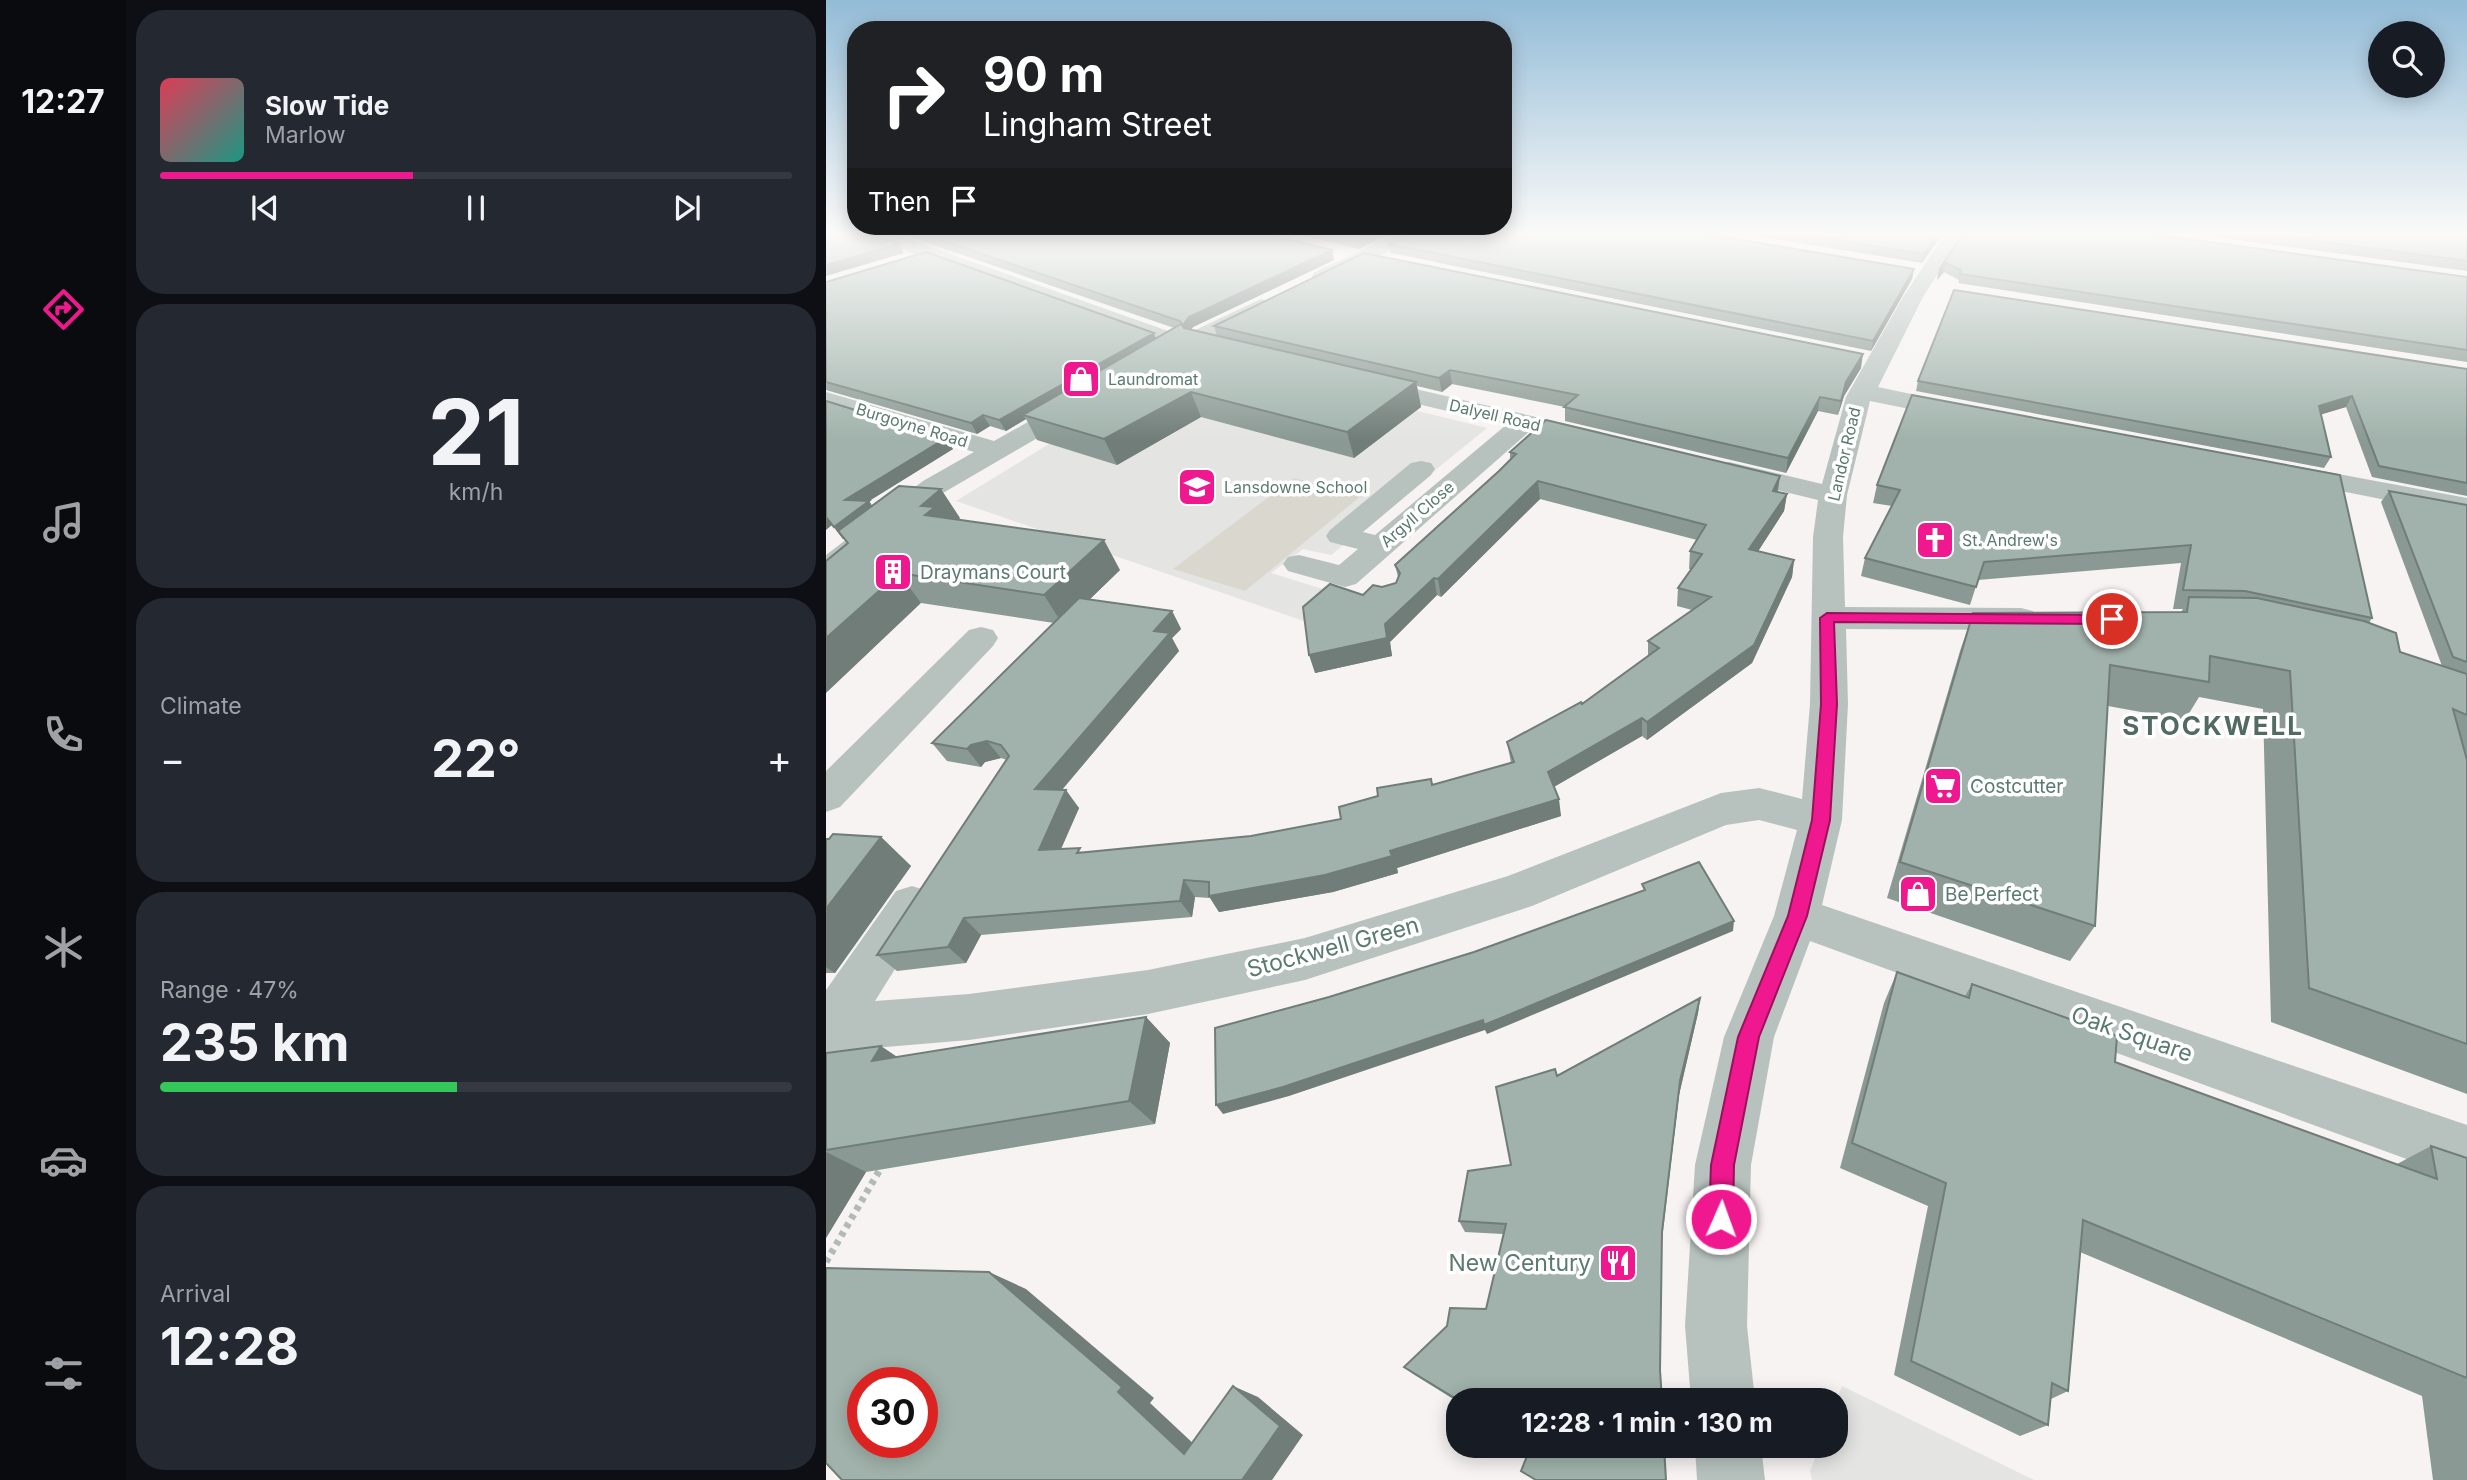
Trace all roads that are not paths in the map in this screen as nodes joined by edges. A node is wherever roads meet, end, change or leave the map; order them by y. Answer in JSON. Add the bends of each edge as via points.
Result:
{"nodes":[{"id":1,"x":1073,"y":303,"type":"edge"},
{"id":2,"x":1265,"y":303,"type":"edge"},
{"id":3,"x":1901,"y":303,"type":"edge"},
{"id":4,"x":1189,"y":342,"type":"junction"},
{"id":5,"x":1264,"y":360,"type":"edge"},
{"id":6,"x":1128,"y":375,"type":"edge"},
{"id":7,"x":1342,"y":378,"type":"edge"},
{"id":8,"x":1105,"y":389,"type":"edge"},
{"id":9,"x":1863,"y":392,"type":"junction"},
{"id":10,"x":826,"y":399,"type":"edge"},
{"id":11,"x":1979,"y":415,"type":"edge"},
{"id":12,"x":1525,"y":422,"type":"junction"},
{"id":13,"x":1618,"y":444,"type":"edge"},
{"id":14,"x":998,"y":451,"type":"junction"},
{"id":15,"x":1699,"y":463,"type":"edge"},
{"id":16,"x":2263,"y":468,"type":"edge"},
{"id":17,"x":1421,"y":469,"type":"dead end"},
{"id":18,"x":1833,"y":495,"type":"junction"},
{"id":19,"x":2467,"y":507,"type":"edge"},
{"id":20,"x":1381,"y":546,"type":"junction"},
{"id":21,"x":1299,"y":564,"type":"dead end"},
{"id":22,"x":826,"y":570,"type":"edge"},
{"id":23,"x":1345,"y":577,"type":"junction"},
{"id":24,"x":1380,"y":590,"type":"edge"},
{"id":25,"x":1827,"y":618,"type":"junction"},
{"id":26,"x":2046,"y":619,"type":"edge"},
{"id":27,"x":981,"y":638,"type":"dead end"},
{"id":28,"x":826,"y":796,"type":"edge"},
{"id":29,"x":1821,"y":820,"type":"junction"},
{"id":30,"x":932,"y":875,"type":"edge"},
{"id":31,"x":1797,"y":916,"type":"junction"},
{"id":32,"x":827,"y":1028,"type":"edge"},
{"id":33,"x":2467,"y":1153,"type":"edge"},
{"id":34,"x":1722,"y":1388,"type":"edge"},
{"id":35,"x":1729,"y":1458,"type":"edge"},
{"id":36,"x":1731,"y":1480,"type":"edge"}],
"edges":[{"from":1,"to":4,"type":"street"},
{"from":2,"to":4,"type":"street"},
{"from":3,"to":9,"type":"street","name":"Landor Road","via":[[1867,360]]},
{"from":4,"to":5,"type":"street"},
{"from":4,"to":6,"type":"street"},
{"from":7,"to":12,"type":"street","name":"Dalyell Road"},
{"from":8,"to":14,"type":"street"},
{"from":9,"to":11,"type":"street"},
{"from":9,"to":18,"type":"street","name":"Landor Road"},
{"from":10,"to":14,"type":"street","name":"Burgoyne Road"},
{"from":12,"to":13,"type":"street","name":"Dalyell Road"},
{"from":12,"to":20,"type":"street","name":"Argyll Close"},
{"from":14,"to":22,"type":"street","via":[[933,487]]},
{"from":15,"to":18,"type":"street"},
{"from":16,"to":19,"type":"street"},
{"from":17,"to":20,"type":"street","via":[[1341,536]]},
{"from":18,"to":25,"type":"street","name":"Landor Road"},
{"from":20,"to":23,"type":"street","name":"Argyll Close"},
{"from":21,"to":23,"type":"street"},
{"from":23,"to":24,"type":"street"},
{"from":25,"to":26,"type":"street"},
{"from":25,"to":29,"type":"street","via":[[1829,704]]},
{"from":27,"to":28,"type":"street"},
{"from":29,"to":31,"type":"street"},
{"from":29,"to":32,"type":"street","name":"Stockwell Green","via":[[1759,804],[1721,809],[1516,893],[1305,959],[1134,994],[969,1017]]},
{"from":30,"to":32,"type":"street"},
{"from":31,"to":33,"type":"street","name":"Oak Square"},
{"from":31,"to":34,"type":"street","via":[[1749,1037],[1723,1165],[1716,1326]]},
{"from":35,"to":36,"type":"street"}]}
